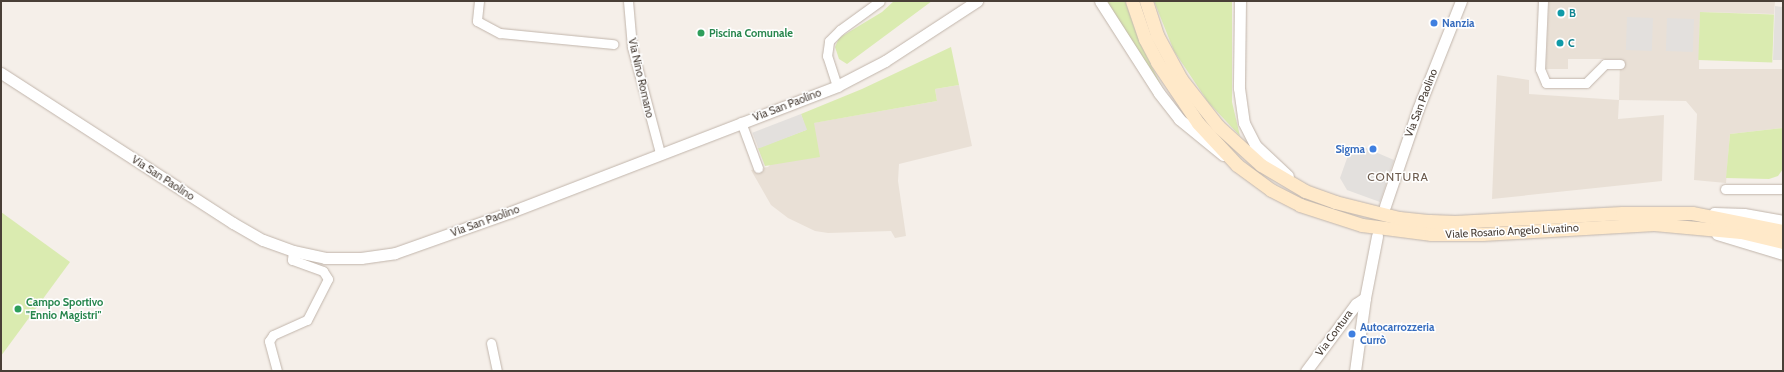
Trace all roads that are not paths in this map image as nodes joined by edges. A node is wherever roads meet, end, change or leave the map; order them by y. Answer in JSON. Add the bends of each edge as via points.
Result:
{"nodes":[{"id":1,"x":479,"y":1,"type":"edge"},
{"id":2,"x":628,"y":1,"type":"edge"},
{"id":3,"x":880,"y":1,"type":"edge"},
{"id":4,"x":977,"y":1,"type":"edge"},
{"id":5,"x":1100,"y":1,"type":"edge"},
{"id":6,"x":1132,"y":1,"type":"edge"},
{"id":7,"x":1146,"y":1,"type":"edge"},
{"id":8,"x":1240,"y":1,"type":"edge"},
{"id":9,"x":1461,"y":1,"type":"edge"},
{"id":10,"x":1543,"y":1,"type":"edge"},
{"id":11,"x":613,"y":44,"type":"dead end"},
{"id":12,"x":1620,"y":64,"type":"dead end"},
{"id":13,"x":1,"y":73,"type":"edge"},
{"id":14,"x":837,"y":86,"type":"junction"},
{"id":15,"x":741,"y":122,"type":"junction"},
{"id":16,"x":660,"y":153,"type":"junction"},
{"id":17,"x":1237,"y":165,"type":"junction"},
{"id":18,"x":758,"y":168,"type":"dead end"},
{"id":19,"x":1725,"y":189,"type":"dead end"},
{"id":20,"x":1783,"y":190,"type":"edge"},
{"id":21,"x":1305,"y":191,"type":"junction"},
{"id":22,"x":1385,"y":206,"type":"dead end"},
{"id":23,"x":1692,"y":213,"type":"junction"},
{"id":24,"x":1783,"y":220,"type":"edge"},
{"id":25,"x":1691,"y":227,"type":"junction"},
{"id":26,"x":1783,"y":231,"type":"edge"},
{"id":27,"x":1377,"y":236,"type":"dead end"},
{"id":28,"x":1783,"y":242,"type":"edge"},
{"id":29,"x":293,"y":251,"type":"junction"},
{"id":30,"x":1783,"y":254,"type":"edge"},
{"id":31,"x":1365,"y":298,"type":"junction"},
{"id":32,"x":491,"y":343,"type":"dead end"},
{"id":33,"x":277,"y":371,"type":"edge"},
{"id":34,"x":497,"y":371,"type":"edge"},
{"id":35,"x":1306,"y":371,"type":"edge"},
{"id":36,"x":1355,"y":371,"type":"edge"}],
"edges":[{"from":1,"to":11,"type":"street","via":[[477,21],[500,33]]},
{"from":2,"to":16,"type":"street","name":"Via Nino Romano","via":[[632,47]]},
{"from":3,"to":14,"type":"street","via":[[829,41],[827,56]]},
{"from":4,"to":14,"type":"street","name":"Via San Paolino","via":[[885,61]]},
{"from":5,"to":17,"type":"street","via":[[1179,119],[1202,140]]},
{"from":6,"to":17,"type":"main road","name":"Viale Rosario Angelo Livatino","via":[[1145,40],[1170,85],[1202,129]]},
{"from":7,"to":21,"type":"main road","name":"Viale Rosario Angelo Livatino","via":[[1157,35],[1168,56],[1208,115],[1247,154]]},
{"from":8,"to":21,"type":"street","via":[[1239,88],[1244,123],[1259,149]]},
{"from":9,"to":22,"type":"street","name":"Via San Paolino","via":[[1418,109]]},
{"from":10,"to":12,"type":"street","via":[[1540,69],[1546,83],[1586,84],[1605,64]]},
{"from":13,"to":29,"type":"street","name":"Via San Paolino","via":[[233,223],[263,240]]},
{"from":14,"to":15,"type":"street","name":"Via San Paolino"},
{"from":15,"to":16,"type":"street","name":"Via San Paolino"},
{"from":15,"to":18,"type":"street"},
{"from":16,"to":29,"type":"street","name":"Via San Paolino","via":[[511,212],[395,253],[361,258],[325,258]]},
{"from":17,"to":25,"type":"main road","name":"Viale Rosario Angelo Livatino","via":[[1270,190],[1300,205],[1362,225],[1397,230],[1456,235],[1622,225]]},
{"from":19,"to":20,"type":"street"},
{"from":21,"to":23,"type":"main road","name":"Viale Rosario Angelo Livatino","via":[[1365,211],[1430,221]]},
{"from":23,"to":24,"type":"street","via":[[1744,214]]},
{"from":23,"to":26,"type":"main road","name":"Viale Rosario Angelo Livatino"},
{"from":25,"to":28,"type":"main road","name":"Viale Rosario Angelo Livatino","via":[[1740,232]]},
{"from":25,"to":30,"type":"street"},
{"from":27,"to":31,"type":"street"},
{"from":29,"to":33,"type":"street","via":[[292,260],[323,271],[328,279],[307,320],[272,336],[269,341]]},
{"from":31,"to":35,"type":"street","name":"Via Contura","via":[[1356,304]]},
{"from":31,"to":36,"type":"street"},
{"from":32,"to":34,"type":"street"}]}
